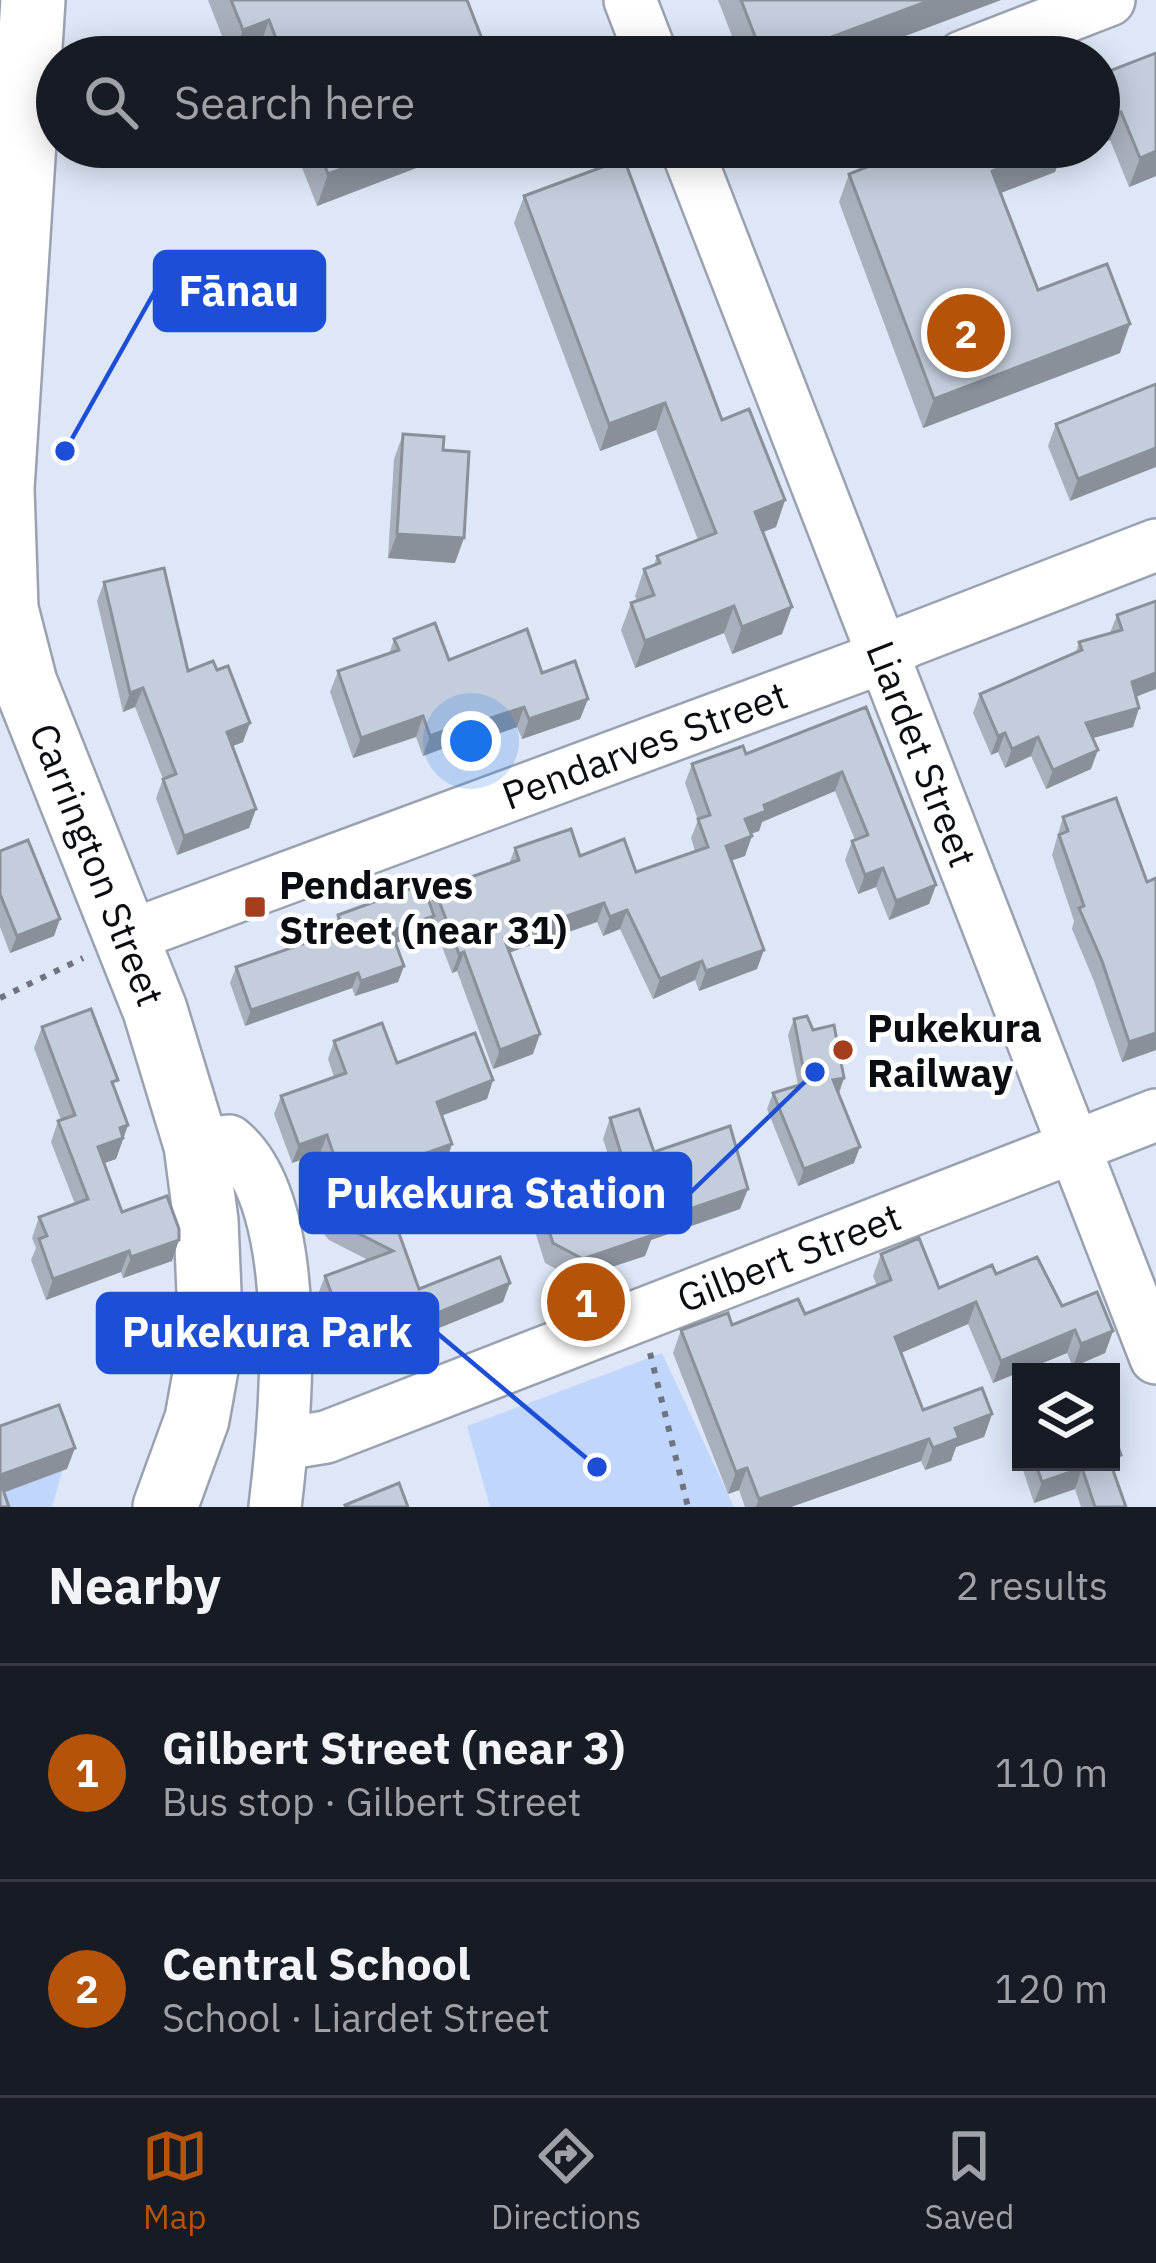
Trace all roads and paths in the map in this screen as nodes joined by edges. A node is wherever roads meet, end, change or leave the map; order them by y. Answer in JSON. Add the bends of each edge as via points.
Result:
{"nodes":[{"id":1,"x":33,"y":0,"type":"edge"},
{"id":2,"x":630,"y":0,"type":"edge"},
{"id":3,"x":1109,"y":0,"type":"edge"},
{"id":4,"x":644,"y":36,"type":"edge"},
{"id":5,"x":1016,"y":36,"type":"edge"},
{"id":6,"x":709,"y":168,"type":"edge"},
{"id":7,"x":1156,"y":544,"type":"edge"},
{"id":8,"x":883,"y":653,"type":"junction"},
{"id":9,"x":127,"y":937,"type":"junction"},
{"id":10,"x":0,"y":998,"type":"edge"},
{"id":11,"x":1156,"y":1115,"type":"edge"},
{"id":12,"x":196,"y":1145,"type":"junction"},
{"id":13,"x":1074,"y":1145,"type":"junction"},
{"id":14,"x":640,"y":1314,"type":"junction"},
{"id":15,"x":1156,"y":1358,"type":"edge"},
{"id":16,"x":283,"y":1444,"type":"junction"},
{"id":17,"x":165,"y":1507,"type":"edge"},
{"id":18,"x":274,"y":1507,"type":"edge"},
{"id":19,"x":688,"y":1507,"type":"edge"}],
"edges":[{"from":1,"to":9,"type":"main road","name":"Carrington Street","via":[[2,488],[6,609],[25,683]]},
{"from":2,"to":4,"type":"street"},
{"from":3,"to":5,"type":"street"},
{"from":6,"to":8,"type":"street","name":"Liardet Street"},
{"from":7,"to":8,"type":"street","name":"Pendarves Street"},
{"from":8,"to":9,"type":"street","name":"Pendarves Street"},
{"from":8,"to":13,"type":"street","name":"Liardet Street"},
{"from":9,"to":10,"type":"path"},
{"from":9,"to":12,"type":"main road","name":"Carrington Street"},
{"from":11,"to":13,"type":"street","name":"Gilbert Street"},
{"from":12,"to":16,"type":"street","via":[[229,1141],[263,1189],[286,1323]]},
{"from":12,"to":17,"type":"main road","name":"Carrington Street","via":[[211,1341],[197,1419]]},
{"from":13,"to":14,"type":"street","name":"Gilbert Street"},
{"from":13,"to":15,"type":"street","name":"Liardet Street"},
{"from":14,"to":16,"type":"street","name":"Gilbert Street","via":[[326,1437]]},
{"from":14,"to":19,"type":"path"},
{"from":16,"to":18,"type":"street"}]}
